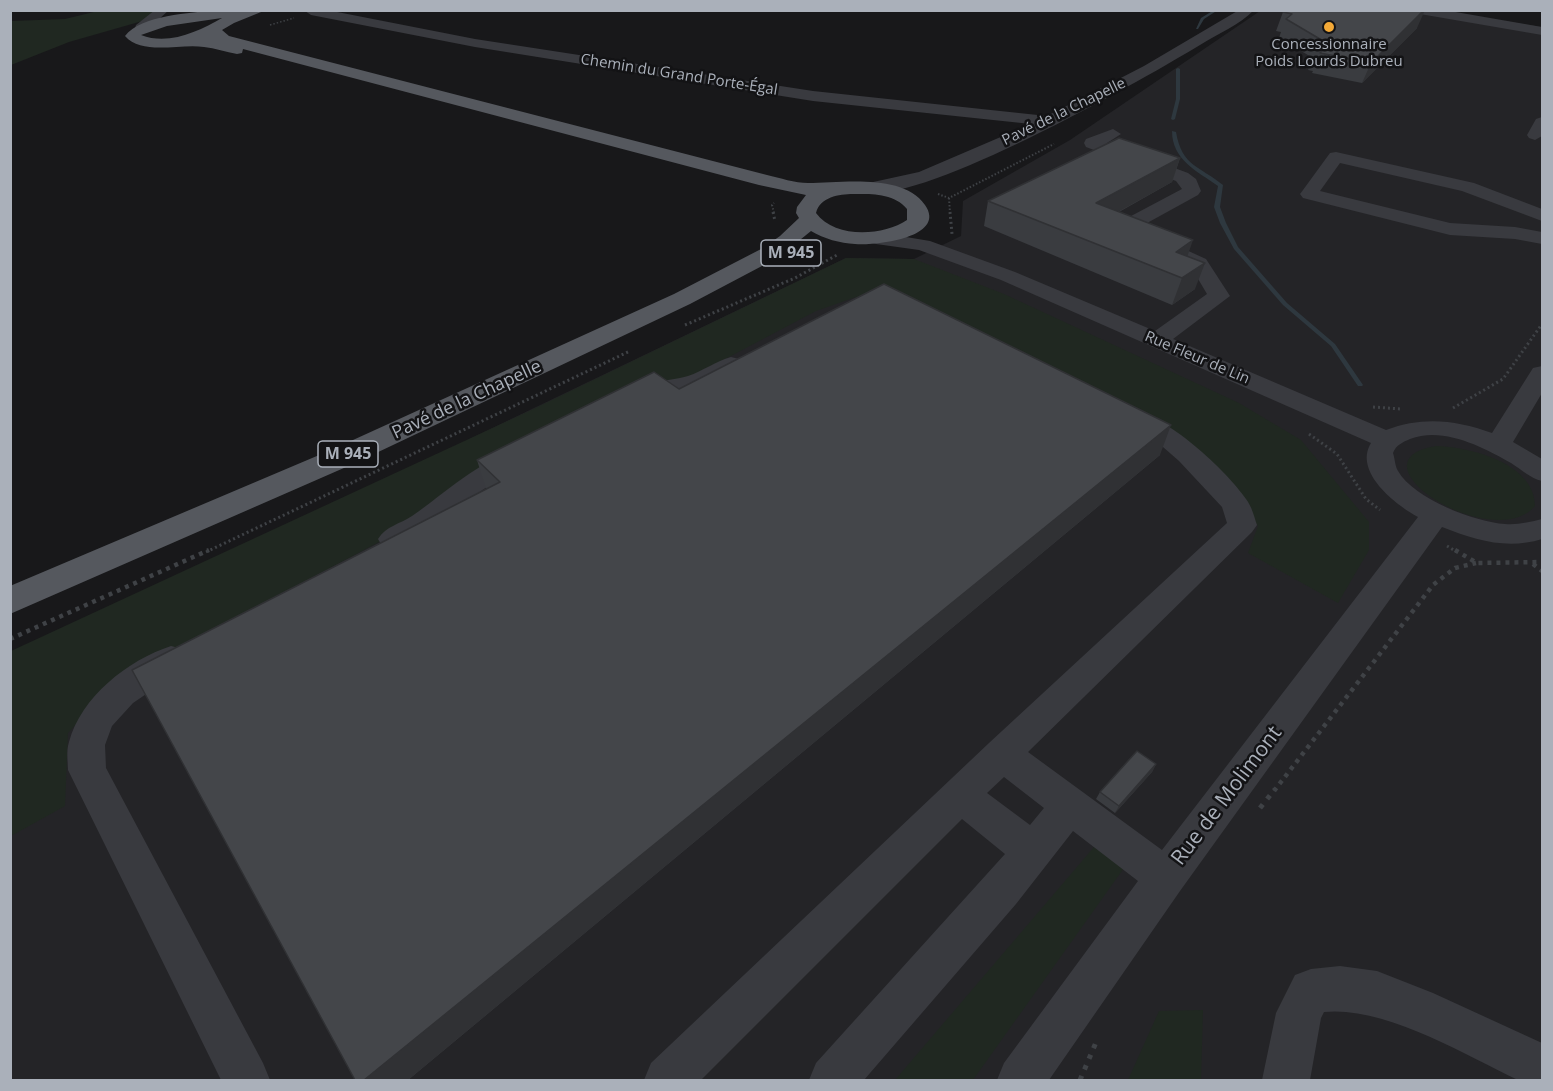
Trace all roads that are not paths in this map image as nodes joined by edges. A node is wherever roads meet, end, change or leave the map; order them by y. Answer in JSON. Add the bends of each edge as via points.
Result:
{"nodes":[{"id":1,"x":163,"y":10,"type":"edge"},
{"id":2,"x":171,"y":10,"type":"edge"},
{"id":3,"x":250,"y":10,"type":"edge"},
{"id":4,"x":260,"y":10,"type":"edge"},
{"id":5,"x":1248,"y":10,"type":"edge"},
{"id":6,"x":1420,"y":10,"type":"edge"},
{"id":7,"x":311,"y":11,"type":"edge"},
{"id":8,"x":191,"y":19,"type":"junction"},
{"id":9,"x":141,"y":28,"type":"junction"},
{"id":10,"x":216,"y":28,"type":"junction"},
{"id":11,"x":1542,"y":31,"type":"edge"},
{"id":12,"x":174,"y":41,"type":"junction"},
{"id":13,"x":1048,"y":121,"type":"junction"},
{"id":14,"x":1113,"y":134,"type":"dead end"},
{"id":15,"x":1014,"y":138,"type":"junction"},
{"id":16,"x":870,"y":188,"type":"junction"},
{"id":17,"x":844,"y":189,"type":"junction"},
{"id":18,"x":918,"y":211,"type":"junction"},
{"id":19,"x":807,"y":215,"type":"junction"},
{"id":20,"x":1542,"y":215,"type":"edge"},
{"id":21,"x":868,"y":238,"type":"junction"},
{"id":22,"x":1542,"y":238,"type":"edge"},
{"id":23,"x":1008,"y":276,"type":"junction"},
{"id":24,"x":723,"y":278,"type":"junction"},
{"id":25,"x":1157,"y":340,"type":"junction"},
{"id":26,"x":762,"y":350,"type":"edge"},
{"id":27,"x":1542,"y":373,"type":"edge"},
{"id":28,"x":1099,"y":402,"type":"edge"},
{"id":29,"x":611,"y":412,"type":"edge"},
{"id":30,"x":1387,"y":440,"type":"junction"},
{"id":31,"x":549,"y":444,"type":"edge"},
{"id":32,"x":1499,"y":444,"type":"junction"},
{"id":33,"x":1542,"y":472,"type":"edge"},
{"id":34,"x":1429,"y":524,"type":"junction"},
{"id":35,"x":1542,"y":529,"type":"edge"},
{"id":36,"x":370,"y":552,"type":"edge"},
{"id":37,"x":10,"y":601,"type":"edge"},
{"id":38,"x":195,"y":646,"type":"edge"},
{"id":39,"x":1002,"y":754,"type":"junction"},
{"id":40,"x":960,"y":795,"type":"junction"},
{"id":41,"x":1070,"y":806,"type":"junction"},
{"id":42,"x":1033,"y":851,"type":"junction"},
{"id":43,"x":1166,"y":877,"type":"junction"},
{"id":44,"x":1542,"y":1067,"type":"edge"},
{"id":45,"x":246,"y":1080,"type":"edge"},
{"id":46,"x":668,"y":1080,"type":"edge"},
{"id":47,"x":833,"y":1080,"type":"edge"},
{"id":48,"x":1021,"y":1080,"type":"edge"},
{"id":49,"x":1286,"y":1080,"type":"edge"}],
"edges":[{"from":1,"to":9,"type":"street"},
{"from":2,"to":8,"type":"street"},
{"from":3,"to":8,"type":"main road"},
{"from":4,"to":10,"type":"main road"},
{"from":5,"to":13,"type":"street","name":"Pavé de la Chapelle","via":[[1136,76]]},
{"from":6,"to":11,"type":"street"},
{"from":7,"to":13,"type":"street","name":"Chemin du Grand Porte-Égal","via":[[475,43],[813,96]]},
{"from":8,"to":9,"type":"main road"},
{"from":8,"to":10,"type":"main road","via":[[212,21]]},
{"from":9,"to":12,"type":"main road","via":[[133,33],[135,39]]},
{"from":10,"to":12,"type":"main road"},
{"from":10,"to":17,"type":"main road","via":[[215,34],[224,39],[766,181],[805,189]]},
{"from":12,"to":19,"type":"main road","via":[[230,48],[759,190],[788,199]]},
{"from":13,"to":15,"type":"street","name":"Pavé de la Chapelle"},
{"from":14,"to":25,"type":"street","via":[[1092,143],[1182,177],[1190,183],[1192,191],[1123,228],[1199,263],[1219,297]]},
{"from":15,"to":16,"type":"street","name":"Pavé de la Chapelle","via":[[926,176]]},
{"from":15,"to":18,"type":"street","via":[[929,186],[918,196]]},
{"from":16,"to":17,"type":"main road","name":"Pavé de la Chapelle"},
{"from":16,"to":18,"type":"main road","name":"Pavé de la Chapelle","via":[[899,195]]},
{"from":17,"to":19,"type":"main road","name":"Pavé de la Chapelle","via":[[809,202]]},
{"from":18,"to":21,"type":"main road","name":"Pavé de la Chapelle","via":[[916,223],[907,230]]},
{"from":18,"to":23,"type":"street","name":"Rue Fleur de Lin","via":[[937,236]]},
{"from":19,"to":21,"type":"main road","name":"Pavé de la Chapelle","via":[[829,232]]},
{"from":19,"to":24,"type":"main road","name":"Pavé de la Chapelle","number":"M 945","via":[[804,228],[793,237]]},
{"from":20,"to":22,"type":"street","via":[[1468,187],[1336,157],[1308,194],[1450,229]]},
{"from":21,"to":23,"type":"street","name":"Rue Fleur de Lin","via":[[923,245]]},
{"from":21,"to":24,"type":"main road","name":"Pavé de la Chapelle","number":"M 945","via":[[820,243]]},
{"from":23,"to":25,"type":"street","name":"Rue Fleur de Lin"},
{"from":24,"to":37,"type":"main road","name":"Pavé de la Chapelle","number":"M 945","via":[[342,457]]},
{"from":25,"to":30,"type":"street","name":"Rue Fleur de Lin"},
{"from":26,"to":29,"type":"street","via":[[697,381],[653,391]]},
{"from":27,"to":32,"type":"street"},
{"from":28,"to":39,"type":"street","via":[[1164,434],[1189,455],[1235,504],[1242,525]]},
{"from":30,"to":32,"type":"street","via":[[1421,428],[1446,429]]},
{"from":30,"to":34,"type":"street","via":[[1380,452],[1382,466]]},
{"from":31,"to":36,"type":"street","via":[[475,482],[421,524]]},
{"from":32,"to":33,"type":"street"},
{"from":34,"to":35,"type":"street","via":[[1502,534]]},
{"from":34,"to":43,"type":"street","name":"Rue de Molimont"},
{"from":38,"to":45,"type":"street","via":[[135,681],[102,712],[87,742],[87,770]]},
{"from":39,"to":40,"type":"street"},
{"from":39,"to":41,"type":"street"},
{"from":40,"to":42,"type":"street"},
{"from":40,"to":46,"type":"street"},
{"from":41,"to":42,"type":"street"},
{"from":41,"to":43,"type":"street"},
{"from":42,"to":47,"type":"street"},
{"from":43,"to":48,"type":"street","name":"Rue de Molimont"},
{"from":44,"to":49,"type":"street","via":[[1377,993],[1340,988],[1311,991],[1299,1013]]}]}
